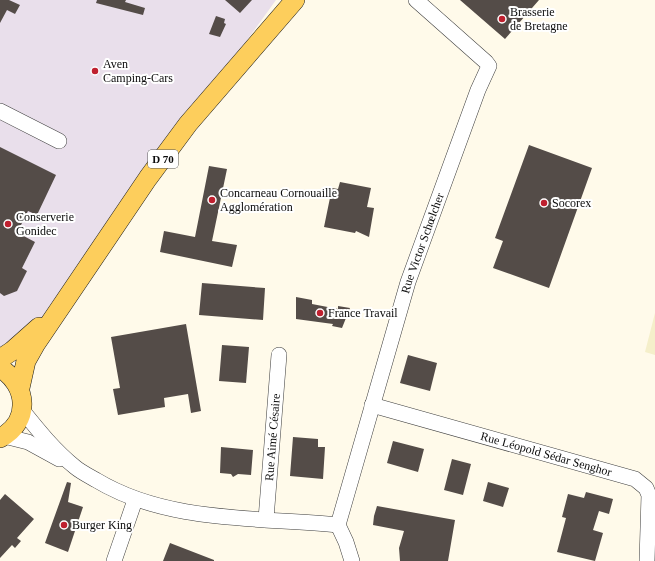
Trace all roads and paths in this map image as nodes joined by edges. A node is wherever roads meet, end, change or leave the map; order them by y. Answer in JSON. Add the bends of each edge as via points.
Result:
{"nodes":[{"id":1,"x":295,"y":0,"type":"edge"},
{"id":2,"x":305,"y":0,"type":"edge"},
{"id":3,"x":416,"y":0,"type":"edge"},
{"id":4,"x":280,"y":17,"type":"junction"},
{"id":5,"x":0,"y":111,"type":"edge"},
{"id":6,"x":59,"y":141,"type":"dead end"},
{"id":7,"x":58,"y":310,"type":"junction"},
{"id":8,"x":279,"y":355,"type":"dead end"},
{"id":9,"x":0,"y":358,"type":"edge"},
{"id":10,"x":0,"y":368,"type":"edge"},
{"id":11,"x":20,"y":388,"type":"junction"},
{"id":12,"x":372,"y":405,"type":"junction"},
{"id":13,"x":22,"y":410,"type":"junction"},
{"id":14,"x":2,"y":437,"type":"edge"},
{"id":15,"x":76,"y":468,"type":"junction"},
{"id":16,"x":135,"y":500,"type":"junction"},
{"id":17,"x":266,"y":519,"type":"junction"},
{"id":18,"x":338,"y":525,"type":"junction"},
{"id":19,"x":114,"y":561,"type":"edge"},
{"id":20,"x":352,"y":561,"type":"edge"},
{"id":21,"x":647,"y":561,"type":"edge"}],
"edges":[{"from":1,"to":4,"type":"main road","number":"D 70"},
{"from":2,"to":4,"type":"street","via":[[296,9]]},
{"from":3,"to":12,"type":"street","name":"Rue Victor Schœlcher","via":[[489,66],[408,282]]},
{"from":4,"to":7,"type":"main road","number":"D 70","via":[[188,124]]},
{"from":5,"to":6,"type":"street"},
{"from":7,"to":9,"type":"main road","number":"D 70","via":[[12,351]]},
{"from":7,"to":11,"type":"main road","number":"D 70","via":[[26,361]]},
{"from":8,"to":17,"type":"street","name":"Rue Aimé Césaire"},
{"from":10,"to":11,"type":"main road","via":[[15,380]]},
{"from":11,"to":13,"type":"main road"},
{"from":12,"to":18,"type":"street","name":"Rue Victor Schœlcher"},
{"from":12,"to":21,"type":"street","name":"Rue Léopold Sédar Senghor","via":[[635,479],[646,488],[649,495]]},
{"from":13,"to":14,"type":"main road","via":[[13,429]]},
{"from":13,"to":15,"type":"street"},
{"from":14,"to":15,"type":"street","via":[[28,442]]},
{"from":15,"to":16,"type":"street"},
{"from":16,"to":17,"type":"street","via":[[183,512]]},
{"from":16,"to":19,"type":"street"},
{"from":17,"to":18,"type":"street"},
{"from":18,"to":20,"type":"street"}]}
